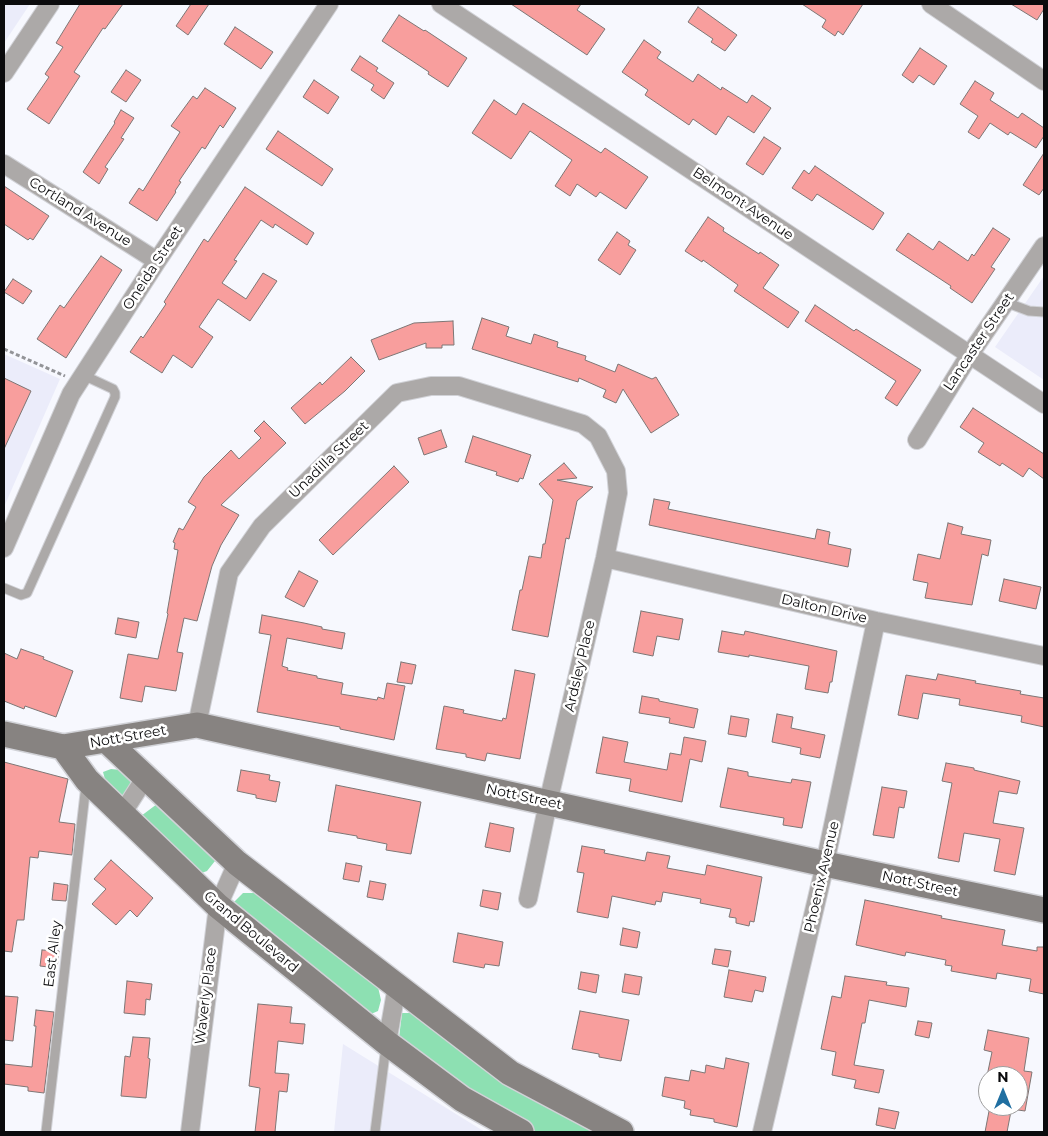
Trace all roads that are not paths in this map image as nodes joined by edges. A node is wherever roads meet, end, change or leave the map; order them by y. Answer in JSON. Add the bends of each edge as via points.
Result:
{"nodes":[{"id":1,"x":50,"y":4,"type":"edge"},
{"id":2,"x":329,"y":4,"type":"edge"},
{"id":3,"x":441,"y":4,"type":"edge"},
{"id":4,"x":931,"y":4,"type":"edge"},
{"id":5,"x":4,"y":73,"type":"edge"},
{"id":6,"x":1044,"y":80,"type":"edge"},
{"id":7,"x":4,"y":164,"type":"edge"},
{"id":8,"x":1044,"y":246,"type":"edge"},
{"id":9,"x":157,"y":261,"type":"junction"},
{"id":10,"x":1005,"y":302,"type":"junction"},
{"id":11,"x":1044,"y":312,"type":"edge"},
{"id":12,"x":970,"y":354,"type":"junction"},
{"id":13,"x":81,"y":379,"type":"junction"},
{"id":14,"x":1044,"y":404,"type":"edge"},
{"id":15,"x":598,"y":436,"type":"joint"},
{"id":16,"x":917,"y":440,"type":"dead end"},
{"id":17,"x":4,"y":548,"type":"edge"},
{"id":18,"x":605,"y":558,"type":"junction"},
{"id":19,"x":4,"y":588,"type":"edge"},
{"id":20,"x":876,"y":621,"type":"junction"},
{"id":21,"x":1044,"y":656,"type":"edge"},
{"id":22,"x":198,"y":725,"type":"junction"},
{"id":23,"x":4,"y":734,"type":"edge"},
{"id":24,"x":107,"y":741,"type":"junction"},
{"id":25,"x":63,"y":748,"type":"junction"},
{"id":26,"x":145,"y":778,"type":"junction"},
{"id":27,"x":87,"y":780,"type":"junction"},
{"id":28,"x":548,"y":803,"type":"junction"},
{"id":29,"x":122,"y":814,"type":"junction"},
{"id":30,"x":237,"y":863,"type":"junction"},
{"id":31,"x":825,"y":864,"type":"junction"},
{"id":32,"x":528,"y":899,"type":"dead end"},
{"id":33,"x":218,"y":906,"type":"junction"},
{"id":34,"x":1044,"y":910,"type":"edge"},
{"id":35,"x":397,"y":986,"type":"junction"},
{"id":36,"x":386,"y":1043,"type":"junction"},
{"id":37,"x":46,"y":1132,"type":"edge"},
{"id":38,"x":190,"y":1132,"type":"edge"},
{"id":39,"x":375,"y":1132,"type":"edge"},
{"id":40,"x":521,"y":1132,"type":"edge"},
{"id":41,"x":621,"y":1132,"type":"edge"},
{"id":42,"x":762,"y":1132,"type":"edge"}],
"edges":[{"from":1,"to":5,"type":"street"},
{"from":2,"to":9,"type":"street","name":"Oneida Street"},
{"from":3,"to":12,"type":"street","name":"Belmont Avenue"},
{"from":4,"to":6,"type":"street"},
{"from":7,"to":9,"type":"street","name":"Cortland Avenue"},
{"from":8,"to":10,"type":"street","name":"Lancaster Street"},
{"from":9,"to":13,"type":"street","name":"Oneida Street"},
{"from":10,"to":11,"type":"lane","via":[[1030,311]]},
{"from":10,"to":12,"type":"street","name":"Lancaster Street"},
{"from":12,"to":14,"type":"street","name":"Belmont Avenue"},
{"from":12,"to":16,"type":"street","name":"Lancaster Street"},
{"from":13,"to":17,"type":"street","name":"Oneida Street","via":[[71,394]]},
{"from":13,"to":19,"type":"lane","via":[[113,389],[115,396],[27,592],[20,595]]},
{"from":15,"to":18,"type":"street","name":"Ardsley Place","via":[[616,471],[618,493]]},
{"from":15,"to":22,"type":"street","name":"Unadilla Street","via":[[583,424],[459,386],[431,386],[397,393],[262,526],[229,573]]},
{"from":18,"to":20,"type":"street","name":"Dalton Drive"},
{"from":18,"to":28,"type":"street","name":"Ardsley Place"},
{"from":20,"to":21,"type":"street","name":"Dalton Drive"},
{"from":20,"to":31,"type":"street","name":"Phoenix Avenue"},
{"from":22,"to":24,"type":"street","name":"Nott Street"},
{"from":22,"to":28,"type":"street","name":"Nott Street"},
{"from":23,"to":25,"type":"street","name":"Nott Street"},
{"from":24,"to":25,"type":"street","name":"Nott Street"},
{"from":24,"to":26,"type":"street"},
{"from":25,"to":27,"type":"street","name":"Grand Boulevard"},
{"from":26,"to":29,"type":"street"},
{"from":26,"to":30,"type":"street"},
{"from":27,"to":29,"type":"street","name":"Grand Boulevard"},
{"from":27,"to":37,"type":"lane","name":"East Alley"},
{"from":28,"to":31,"type":"street","name":"Nott Street"},
{"from":28,"to":32,"type":"street","name":"Ardsley Place"},
{"from":29,"to":33,"type":"street","name":"Grand Boulevard"},
{"from":30,"to":33,"type":"street","name":"Waverly Place"},
{"from":30,"to":35,"type":"street"},
{"from":31,"to":34,"type":"street","name":"Nott Street"},
{"from":31,"to":42,"type":"street","name":"Phoenix Avenue"},
{"from":33,"to":36,"type":"street","name":"Grand Boulevard"},
{"from":33,"to":38,"type":"street","name":"Waverly Place"},
{"from":35,"to":36,"type":"street"},
{"from":35,"to":41,"type":"street","via":[[510,1073]]},
{"from":36,"to":39,"type":"lane"},
{"from":36,"to":40,"type":"street","name":"Grand Boulevard","via":[[462,1099]]}]}
